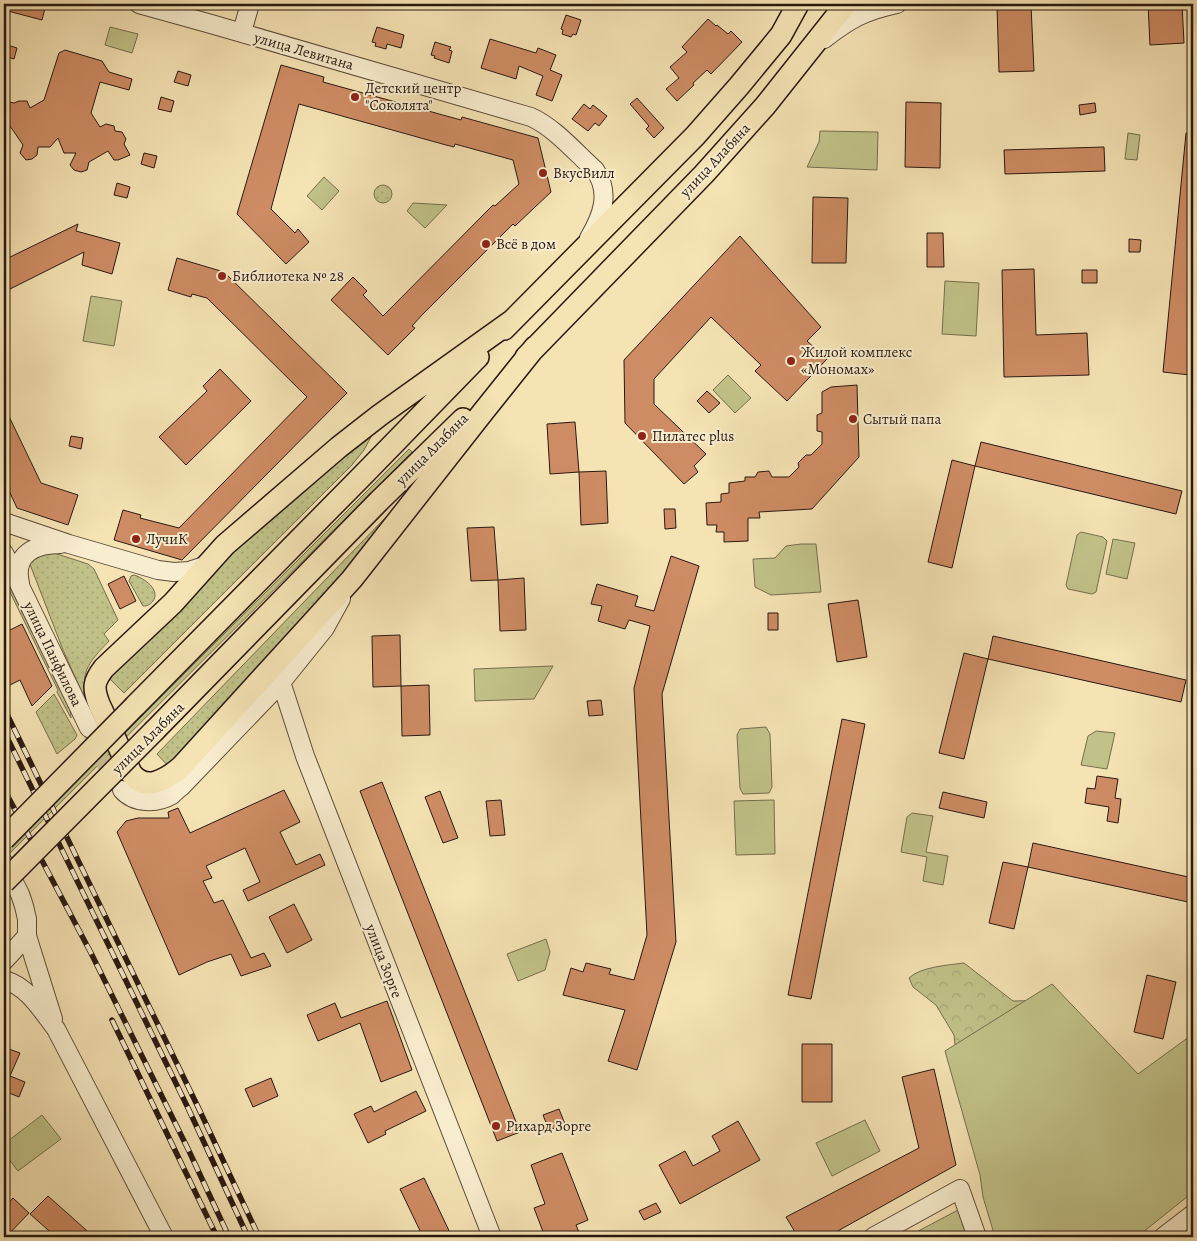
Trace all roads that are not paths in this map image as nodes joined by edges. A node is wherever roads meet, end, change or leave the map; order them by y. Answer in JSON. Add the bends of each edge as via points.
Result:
{"nodes":[{"id":1,"x":139,"y":4,"type":"edge"},
{"id":2,"x":250,"y":4,"type":"edge"},
{"id":3,"x":798,"y":4,"type":"edge"},
{"id":4,"x":806,"y":4,"type":"edge"},
{"id":5,"x":897,"y":4,"type":"edge"},
{"id":6,"x":844,"y":5,"type":"edge"},
{"id":7,"x":242,"y":32,"type":"junction"},
{"id":8,"x":781,"y":36,"type":"junction"},
{"id":9,"x":808,"y":52,"type":"junction"},
{"id":10,"x":579,"y":253,"type":"junction"},
{"id":11,"x":513,"y":320,"type":"junction"},
{"id":12,"x":536,"y":347,"type":"junction"},
{"id":13,"x":4,"y":522,"type":"edge"},
{"id":14,"x":69,"y":544,"type":"junction"},
{"id":15,"x":4,"y":552,"type":"edge"},
{"id":16,"x":206,"y":565,"type":"junction"},
{"id":17,"x":352,"y":579,"type":"junction"},
{"id":18,"x":21,"y":586,"type":"junction"},
{"id":19,"x":279,"y":685,"type":"junction"},
{"id":20,"x":90,"y":728,"type":"tunnel mouth"},
{"id":21,"x":123,"y":792,"type":"tunnel mouth"},
{"id":22,"x":4,"y":839,"type":"edge"},
{"id":23,"x":4,"y":863,"type":"edge"},
{"id":24,"x":4,"y":882,"type":"edge"},
{"id":25,"x":27,"y":936,"type":"junction"},
{"id":26,"x":4,"y":961,"type":"edge"},
{"id":27,"x":4,"y":980,"type":"edge"},
{"id":28,"x":56,"y":1029,"type":"junction"},
{"id":29,"x":1193,"y":1214,"type":"edge"},
{"id":30,"x":164,"y":1237,"type":"edge"},
{"id":31,"x":492,"y":1237,"type":"edge"},
{"id":32,"x":872,"y":1237,"type":"edge"},
{"id":33,"x":977,"y":1237,"type":"edge"},
{"id":34,"x":1163,"y":1237,"type":"edge"}],
"edges":[{"from":1,"to":7,"type":"street","name":"улица Левитана"},
{"from":2,"to":7,"type":"street"},
{"from":3,"to":8,"type":"main road","name":"улица Алабяна"},
{"from":4,"to":8,"type":"main road"},
{"from":5,"to":9,"type":"street","via":[[854,18]]},
{"from":6,"to":9,"type":"main road","name":"улица Алабяна"},
{"from":7,"to":10,"type":"street","name":"улица Левитана","via":[[531,116],[541,122],[595,170],[603,185],[600,215]]},
{"from":8,"to":10,"type":"main road","name":"улица Алабяна","via":[[695,136]]},
{"from":9,"to":12,"type":"main road","name":"улица Алабяна","via":[[704,174]]},
{"from":10,"to":11,"type":"main road","name":"улица Алабяна"},
{"from":11,"to":16,"type":"main road","via":[[339,447]]},
{"from":11,"to":22,"type":"main road","name":"улица Алабяна","bridge":true},
{"from":12,"to":17,"type":"main road"},
{"from":12,"to":24,"type":"main road","name":"улица Алабяна","bridge":true},
{"from":13,"to":14,"type":"street"},
{"from":14,"to":16,"type":"street","via":[[158,570],[189,571]]},
{"from":14,"to":18,"type":"street","via":[[50,544],[25,554],[19,564]]},
{"from":15,"to":18,"type":"street","name":"улица Панфилова"},
{"from":16,"to":17,"type":"main road","via":[[173,603],[104,668],[96,680],[94,688],[99,704],[131,773],[139,781],[161,781],[181,767]]},
{"from":17,"to":19,"type":"street","via":[[325,628]]},
{"from":18,"to":20,"type":"street","name":"улица Панфилова"},
{"from":19,"to":21,"type":"street","via":[[172,795],[150,802],[133,799]]},
{"from":19,"to":31,"type":"street","name":"улица Зорге","via":[[283,688],[304,756]]},
{"from":23,"to":25,"type":"street","via":[[20,894],[27,919]]},
{"from":25,"to":26,"type":"street"},
{"from":25,"to":28,"type":"street"},
{"from":27,"to":28,"type":"street","via":[[22,989]]},
{"from":28,"to":30,"type":"street"},
{"from":29,"to":34,"type":"street"},
{"from":32,"to":33,"type":"street","via":[[960,1189]]}]}
